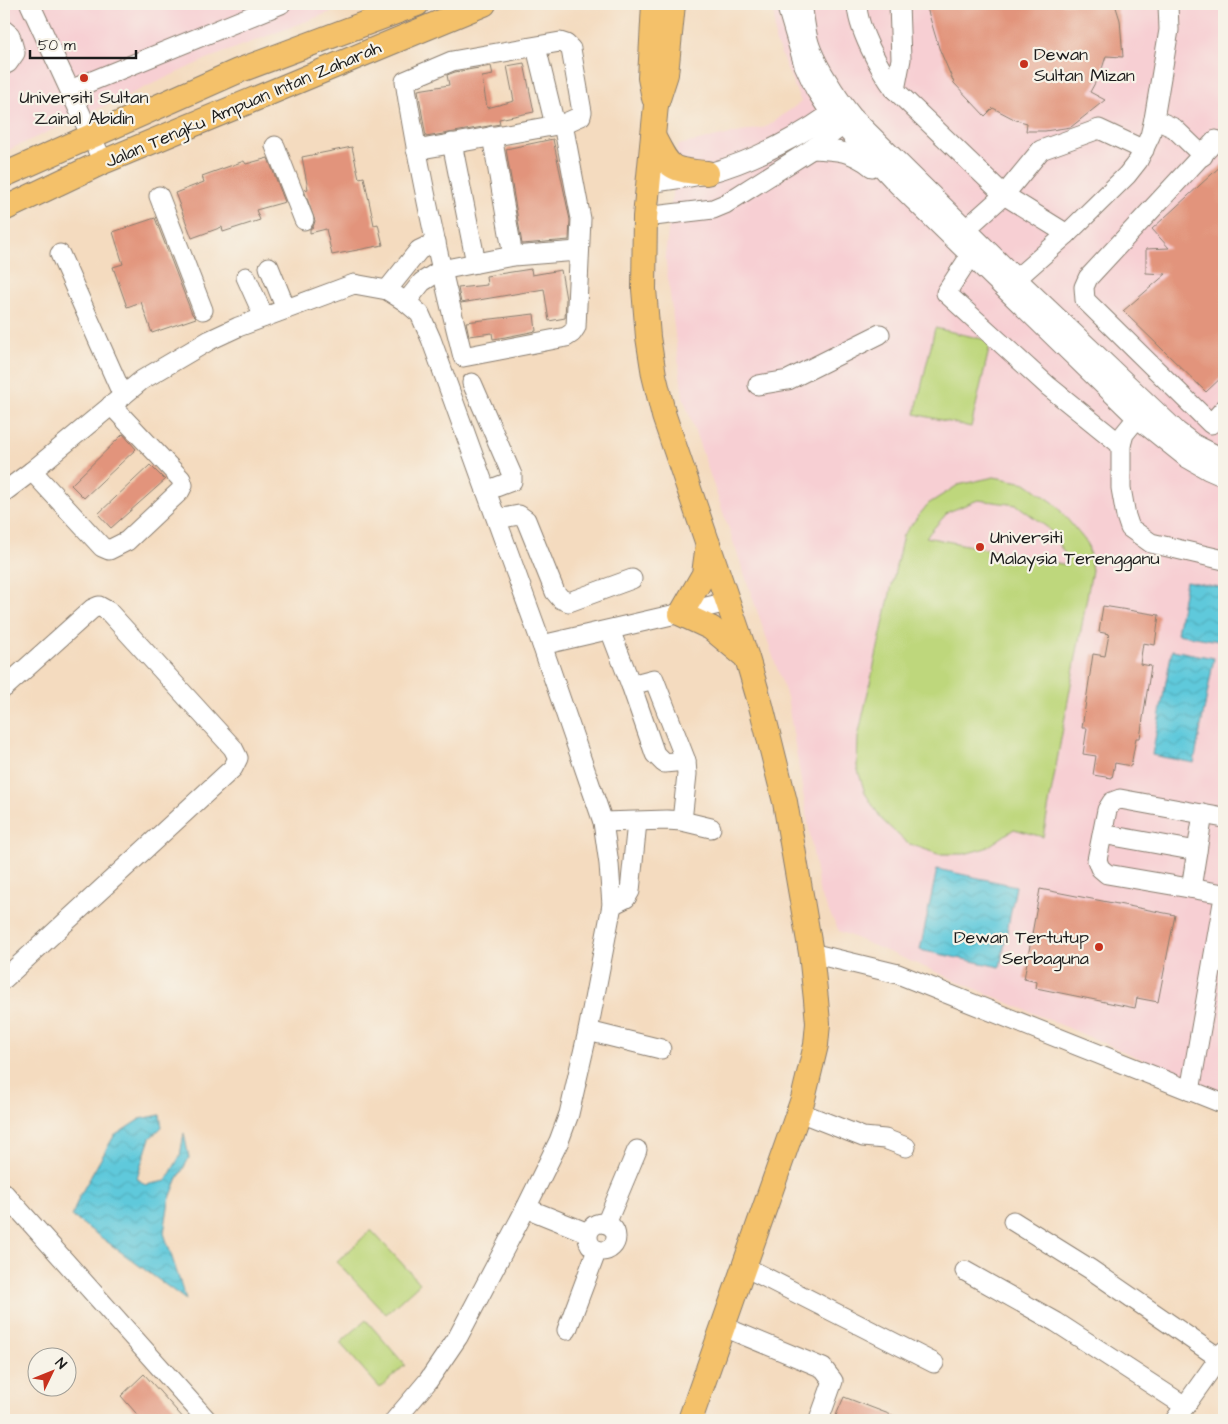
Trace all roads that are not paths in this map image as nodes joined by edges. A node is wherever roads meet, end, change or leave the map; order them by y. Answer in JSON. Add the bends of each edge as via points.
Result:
{"nodes":[{"id":1,"x":30,"y":4,"type":"edge"},
{"id":2,"x":281,"y":4,"type":"edge"},
{"id":3,"x":417,"y":4,"type":"edge"},
{"id":4,"x":484,"y":4,"type":"edge"},
{"id":5,"x":636,"y":4,"type":"edge"},
{"id":6,"x":654,"y":4,"type":"edge"},
{"id":7,"x":673,"y":4,"type":"edge"},
{"id":8,"x":786,"y":4,"type":"edge"},
{"id":9,"x":802,"y":4,"type":"edge"},
{"id":10,"x":857,"y":4,"type":"edge"},
{"id":11,"x":899,"y":4,"type":"edge"},
{"id":12,"x":1168,"y":4,"type":"edge"},
{"id":13,"x":4,"y":30,"type":"edge"},
{"id":14,"x":652,"y":38,"type":"junction"},
{"id":15,"x":536,"y":46,"type":"junction"},
{"id":16,"x":4,"y":65,"type":"edge"},
{"id":17,"x":804,"y":65,"type":"junction"},
{"id":18,"x":70,"y":90,"type":"junction"},
{"id":19,"x":895,"y":90,"type":"junction"},
{"id":20,"x":656,"y":105,"type":"junction"},
{"id":21,"x":842,"y":115,"type":"junction"},
{"id":22,"x":1154,"y":119,"type":"junction"},
{"id":23,"x":559,"y":124,"type":"junction"},
{"id":24,"x":91,"y":135,"type":"junction"},
{"id":25,"x":492,"y":136,"type":"junction"},
{"id":26,"x":653,"y":136,"type":"junction"},
{"id":27,"x":792,"y":139,"type":"junction"},
{"id":28,"x":1216,"y":140,"type":"dead end"},
{"id":29,"x":452,"y":143,"type":"junction"},
{"id":30,"x":275,"y":146,"type":"dead end"},
{"id":31,"x":812,"y":149,"type":"junction"},
{"id":32,"x":416,"y":150,"type":"junction"},
{"id":33,"x":1144,"y":150,"type":"junction"},
{"id":34,"x":1203,"y":156,"type":"junction"},
{"id":35,"x":103,"y":162,"type":"junction"},
{"id":36,"x":731,"y":166,"type":"junction"},
{"id":37,"x":707,"y":173,"type":"junction"},
{"id":38,"x":4,"y":175,"type":"edge"},
{"id":39,"x":648,"y":183,"type":"junction"},
{"id":40,"x":898,"y":185,"type":"junction"},
{"id":41,"x":744,"y":193,"type":"junction"},
{"id":42,"x":1004,"y":194,"type":"junction"},
{"id":43,"x":159,"y":196,"type":"dead end"},
{"id":44,"x":4,"y":209,"type":"edge"},
{"id":45,"x":645,"y":217,"type":"junction"},
{"id":46,"x":304,"y":220,"type":"dead end"},
{"id":47,"x":966,"y":229,"type":"junction"},
{"id":48,"x":1067,"y":234,"type":"junction"},
{"id":49,"x":436,"y":242,"type":"junction"},
{"id":50,"x":578,"y":250,"type":"junction"},
{"id":51,"x":60,"y":254,"type":"dead end"},
{"id":52,"x":513,"y":256,"type":"junction"},
{"id":53,"x":970,"y":256,"type":"junction"},
{"id":54,"x":476,"y":263,"type":"junction"},
{"id":55,"x":269,"y":268,"type":"dead end"},
{"id":56,"x":441,"y":270,"type":"junction"},
{"id":57,"x":246,"y":277,"type":"dead end"},
{"id":58,"x":1011,"y":284,"type":"junction"},
{"id":59,"x":387,"y":290,"type":"junction"},
{"id":60,"x":406,"y":302,"type":"junction"},
{"id":61,"x":286,"y":309,"type":"junction"},
{"id":62,"x":203,"y":310,"type":"dead end"},
{"id":63,"x":264,"y":318,"type":"junction"},
{"id":64,"x":880,"y":334,"type":"dead end"},
{"id":65,"x":472,"y":383,"type":"dead end"},
{"id":66,"x":758,"y":386,"type":"dead end"},
{"id":67,"x":117,"y":400,"type":"junction"},
{"id":68,"x":1224,"y":409,"type":"edge"},
{"id":69,"x":1137,"y":418,"type":"junction"},
{"id":70,"x":1211,"y":424,"type":"junction"},
{"id":71,"x":1194,"y":444,"type":"junction"},
{"id":72,"x":1121,"y":445,"type":"junction"},
{"id":73,"x":1224,"y":459,"type":"edge"},
{"id":74,"x":32,"y":471,"type":"junction"},
{"id":75,"x":1224,"y":477,"type":"edge"},
{"id":76,"x":486,"y":491,"type":"junction"},
{"id":77,"x":4,"y":492,"type":"edge"},
{"id":78,"x":497,"y":519,"type":"junction"},
{"id":79,"x":708,"y":541,"type":"junction"},
{"id":80,"x":1224,"y":560,"type":"edge"},
{"id":81,"x":632,"y":579,"type":"dead end"},
{"id":82,"x":728,"y":602,"type":"junction"},
{"id":83,"x":681,"y":614,"type":"junction"},
{"id":84,"x":610,"y":630,"type":"junction"},
{"id":85,"x":542,"y":645,"type":"junction"},
{"id":86,"x":747,"y":658,"type":"junction"},
{"id":87,"x":631,"y":685,"type":"junction"},
{"id":88,"x":4,"y":688,"type":"edge"},
{"id":89,"x":686,"y":761,"type":"junction"},
{"id":90,"x":1203,"y":814,"type":"junction"},
{"id":91,"x":1224,"y":818,"type":"edge"},
{"id":92,"x":682,"y":821,"type":"junction"},
{"id":93,"x":603,"y":822,"type":"junction"},
{"id":94,"x":637,"y":822,"type":"junction"},
{"id":95,"x":710,"y":828,"type":"dead end"},
{"id":96,"x":1102,"y":834,"type":"junction"},
{"id":97,"x":1197,"y":851,"type":"junction"},
{"id":98,"x":1191,"y":888,"type":"junction"},
{"id":99,"x":1224,"y":895,"type":"edge"},
{"id":100,"x":612,"y":905,"type":"junction"},
{"id":101,"x":1222,"y":922,"type":"edge"},
{"id":102,"x":811,"y":954,"type":"junction"},
{"id":103,"x":4,"y":979,"type":"edge"},
{"id":104,"x":588,"y":1031,"type":"junction"},
{"id":105,"x":661,"y":1049,"type":"dead end"},
{"id":106,"x":1190,"y":1091,"type":"junction"},
{"id":107,"x":1224,"y":1104,"type":"edge"},
{"id":108,"x":799,"y":1112,"type":"junction"},
{"id":109,"x":906,"y":1147,"type":"dead end"},
{"id":110,"x":637,"y":1150,"type":"dead end"},
{"id":111,"x":4,"y":1193,"type":"edge"},
{"id":112,"x":526,"y":1208,"type":"junction"},
{"id":113,"x":1013,"y":1221,"type":"dead end"},
{"id":114,"x":606,"y":1224,"type":"junction"},
{"id":115,"x":588,"y":1233,"type":"junction"},
{"id":116,"x":597,"y":1250,"type":"junction"},
{"id":117,"x":745,"y":1267,"type":"junction"},
{"id":118,"x":965,"y":1271,"type":"dead end"},
{"id":119,"x":724,"y":1327,"type":"junction"},
{"id":120,"x":567,"y":1330,"type":"dead end"},
{"id":121,"x":1222,"y":1354,"type":"edge"},
{"id":122,"x":934,"y":1363,"type":"dead end"},
{"id":123,"x":1180,"y":1413,"type":"edge"},
{"id":124,"x":207,"y":1420,"type":"edge"},
{"id":125,"x":394,"y":1420,"type":"edge"},
{"id":126,"x":690,"y":1420,"type":"edge"},
{"id":127,"x":819,"y":1420,"type":"edge"}],
"edges":[{"from":1,"to":18,"type":"street"},
{"from":2,"to":18,"type":"street"},
{"from":3,"to":24,"type":"main road","name":"Jalan Tengku Ampuan Intan Zaharah","via":[[238,71]]},
{"from":4,"to":35,"type":"main road","name":"Jalan Tengku Ampuan Intan Zaharah"},
{"from":5,"to":14,"type":"main road"},
{"from":6,"to":14,"type":"main road"},
{"from":7,"to":20,"type":"main road","via":[[666,74]]},
{"from":8,"to":17,"type":"street"},
{"from":9,"to":21,"type":"street","via":[[808,41]]},
{"from":10,"to":19,"type":"street","via":[[863,29],[884,75]]},
{"from":11,"to":19,"type":"street","via":[[901,59]]},
{"from":12,"to":22,"type":"street","via":[[1169,30]]},
{"from":13,"to":16,"type":"street","via":[[10,35],[15,52]]},
{"from":14,"to":20,"type":"main road","via":[[650,78]]},
{"from":15,"to":23,"type":"street"},
{"from":15,"to":23,"type":"street","via":[[560,42],[571,49],[582,112],[578,119]]},
{"from":15,"to":32,"type":"street","via":[[452,61],[405,81]]},
{"from":17,"to":21,"type":"street","via":[[816,89]]},
{"from":17,"to":27,"type":"street","via":[[811,109],[804,125]]},
{"from":18,"to":24,"type":"street"},
{"from":19,"to":42,"type":"street"},
{"from":20,"to":26,"type":"main road"},
{"from":21,"to":27,"type":"street"},
{"from":21,"to":31,"type":"street"},
{"from":21,"to":40,"type":"street"},
{"from":21,"to":47,"type":"street"},
{"from":22,"to":33,"type":"street"},
{"from":22,"to":34,"type":"street","via":[[1174,128]]},
{"from":23,"to":25,"type":"street"},
{"from":23,"to":50,"type":"street","via":[[581,219]]},
{"from":24,"to":35,"type":"street"},
{"from":24,"to":38,"type":"main road","name":"Jalan Tengku Ampuan Intan Zaharah"},
{"from":25,"to":29,"type":"street"},
{"from":25,"to":52,"type":"street"},
{"from":26,"to":37,"type":"main road","via":[[669,164],[682,171]]},
{"from":26,"to":39,"type":"main road"},
{"from":27,"to":36,"type":"street"},
{"from":28,"to":34,"type":"street"},
{"from":29,"to":32,"type":"street"},
{"from":29,"to":54,"type":"street"},
{"from":30,"to":46,"type":"street"},
{"from":31,"to":40,"type":"street","via":[[850,154]]},
{"from":31,"to":41,"type":"street"},
{"from":32,"to":49,"type":"street"},
{"from":33,"to":42,"type":"street","via":[[1099,129],[1041,150]]},
{"from":33,"to":48,"type":"street","via":[[1127,175]]},
{"from":34,"to":70,"type":"street","via":[[1088,278],[1084,287],[1085,300]]},
{"from":35,"to":44,"type":"main road","name":"Jalan Tengku Ampuan Intan Zaharah"},
{"from":36,"to":37,"type":"street"},
{"from":36,"to":41,"type":"street"},
{"from":37,"to":39,"type":"street"},
{"from":39,"to":45,"type":"main road"},
{"from":40,"to":53,"type":"street"},
{"from":41,"to":45,"type":"street","via":[[713,209]]},
{"from":42,"to":47,"type":"street"},
{"from":42,"to":48,"type":"street"},
{"from":43,"to":62,"type":"street"},
{"from":45,"to":79,"type":"main road","via":[[644,289],[654,375],[664,416]]},
{"from":47,"to":58,"type":"street"},
{"from":48,"to":58,"type":"street"},
{"from":49,"to":56,"type":"street"},
{"from":49,"to":59,"type":"street","via":[[419,250]]},
{"from":50,"to":52,"type":"street"},
{"from":50,"to":56,"type":"street","via":[[576,327],[572,333],[566,337],[463,356]]},
{"from":51,"to":67,"type":"street"},
{"from":52,"to":54,"type":"street"},
{"from":53,"to":58,"type":"street"},
{"from":53,"to":72,"type":"street","via":[[946,294],[1048,386]]},
{"from":54,"to":56,"type":"street"},
{"from":55,"to":61,"type":"street"},
{"from":56,"to":60,"type":"street","via":[[422,282]]},
{"from":57,"to":63,"type":"street"},
{"from":58,"to":69,"type":"street"},
{"from":58,"to":71,"type":"street"},
{"from":59,"to":60,"type":"street"},
{"from":59,"to":61,"type":"street","via":[[354,284]]},
{"from":60,"to":76,"type":"street","via":[[420,314],[431,339]]},
{"from":61,"to":63,"type":"street"},
{"from":63,"to":67,"type":"street","via":[[210,340],[142,380]]},
{"from":64,"to":66,"type":"street","via":[[788,380]]},
{"from":65,"to":76,"type":"street","via":[[512,475],[512,481]]},
{"from":67,"to":74,"type":"street"},
{"from":67,"to":74,"type":"street","via":[[183,485],[127,541],[109,550],[102,547]]},
{"from":68,"to":70,"type":"street"},
{"from":69,"to":72,"type":"street","via":[[1124,434]]},
{"from":69,"to":75,"type":"street","via":[[1187,458]]},
{"from":70,"to":71,"type":"street"},
{"from":71,"to":73,"type":"street"},
{"from":72,"to":80,"type":"street","via":[[1120,483],[1130,528],[1151,543]]},
{"from":74,"to":77,"type":"street"},
{"from":76,"to":78,"type":"street"},
{"from":78,"to":81,"type":"street","via":[[519,516],[526,520],[555,592],[561,599],[569,602]]},
{"from":78,"to":85,"type":"street"},
{"from":79,"to":82,"type":"main road"},
{"from":79,"to":83,"type":"main road","via":[[704,574]]},
{"from":82,"to":83,"type":"street"},
{"from":82,"to":86,"type":"main road"},
{"from":83,"to":84,"type":"street"},
{"from":83,"to":86,"type":"main road","via":[[712,628]]},
{"from":84,"to":85,"type":"street"},
{"from":84,"to":87,"type":"street"},
{"from":85,"to":93,"type":"street"},
{"from":86,"to":102,"type":"main road","via":[[784,802]]},
{"from":87,"to":89,"type":"street","via":[[655,754],[664,763]]},
{"from":87,"to":89,"type":"street","via":[[654,679]]},
{"from":88,"to":103,"type":"street","via":[[99,606],[108,610],[233,748],[238,758],[233,768]]},
{"from":89,"to":92,"type":"street"},
{"from":90,"to":91,"type":"street"},
{"from":90,"to":96,"type":"street","via":[[1120,799],[1112,802],[1107,810]]},
{"from":90,"to":97,"type":"street"},
{"from":92,"to":94,"type":"street"},
{"from":92,"to":95,"type":"street"},
{"from":93,"to":94,"type":"street"},
{"from":93,"to":100,"type":"street"},
{"from":94,"to":100,"type":"street","via":[[630,891],[626,898]]},
{"from":96,"to":97,"type":"street"},
{"from":96,"to":98,"type":"street","via":[[1097,860],[1107,874]]},
{"from":97,"to":98,"type":"street"},
{"from":98,"to":99,"type":"street"},
{"from":99,"to":101,"type":"street"},
{"from":100,"to":104,"type":"street"},
{"from":101,"to":106,"type":"street"},
{"from":102,"to":106,"type":"street","via":[[898,974]]},
{"from":102,"to":108,"type":"main road","via":[[818,1023],[816,1045]]},
{"from":104,"to":105,"type":"street"},
{"from":104,"to":112,"type":"street","via":[[569,1114]]},
{"from":106,"to":107,"type":"street"},
{"from":108,"to":109,"type":"street","via":[[863,1137],[885,1139]]},
{"from":108,"to":117,"type":"main road"},
{"from":110,"to":114,"type":"street"},
{"from":111,"to":124,"type":"street"},
{"from":112,"to":115,"type":"street"},
{"from":112,"to":125,"type":"street","via":[[458,1337],[428,1381]]},
{"from":113,"to":121,"type":"street"},
{"from":114,"to":115,"type":"street","via":[[595,1225]]},
{"from":114,"to":116,"type":"street","via":[[614,1231],[615,1242],[608,1250]]},
{"from":115,"to":116,"type":"street","via":[[589,1243]]},
{"from":116,"to":120,"type":"street"},
{"from":117,"to":119,"type":"main road"},
{"from":117,"to":122,"type":"street"},
{"from":118,"to":123,"type":"street","via":[[1056,1322]]},
{"from":119,"to":126,"type":"main road"},
{"from":119,"to":127,"type":"street","via":[[823,1368],[833,1381]]},
{"from":121,"to":123,"type":"street"}]}
